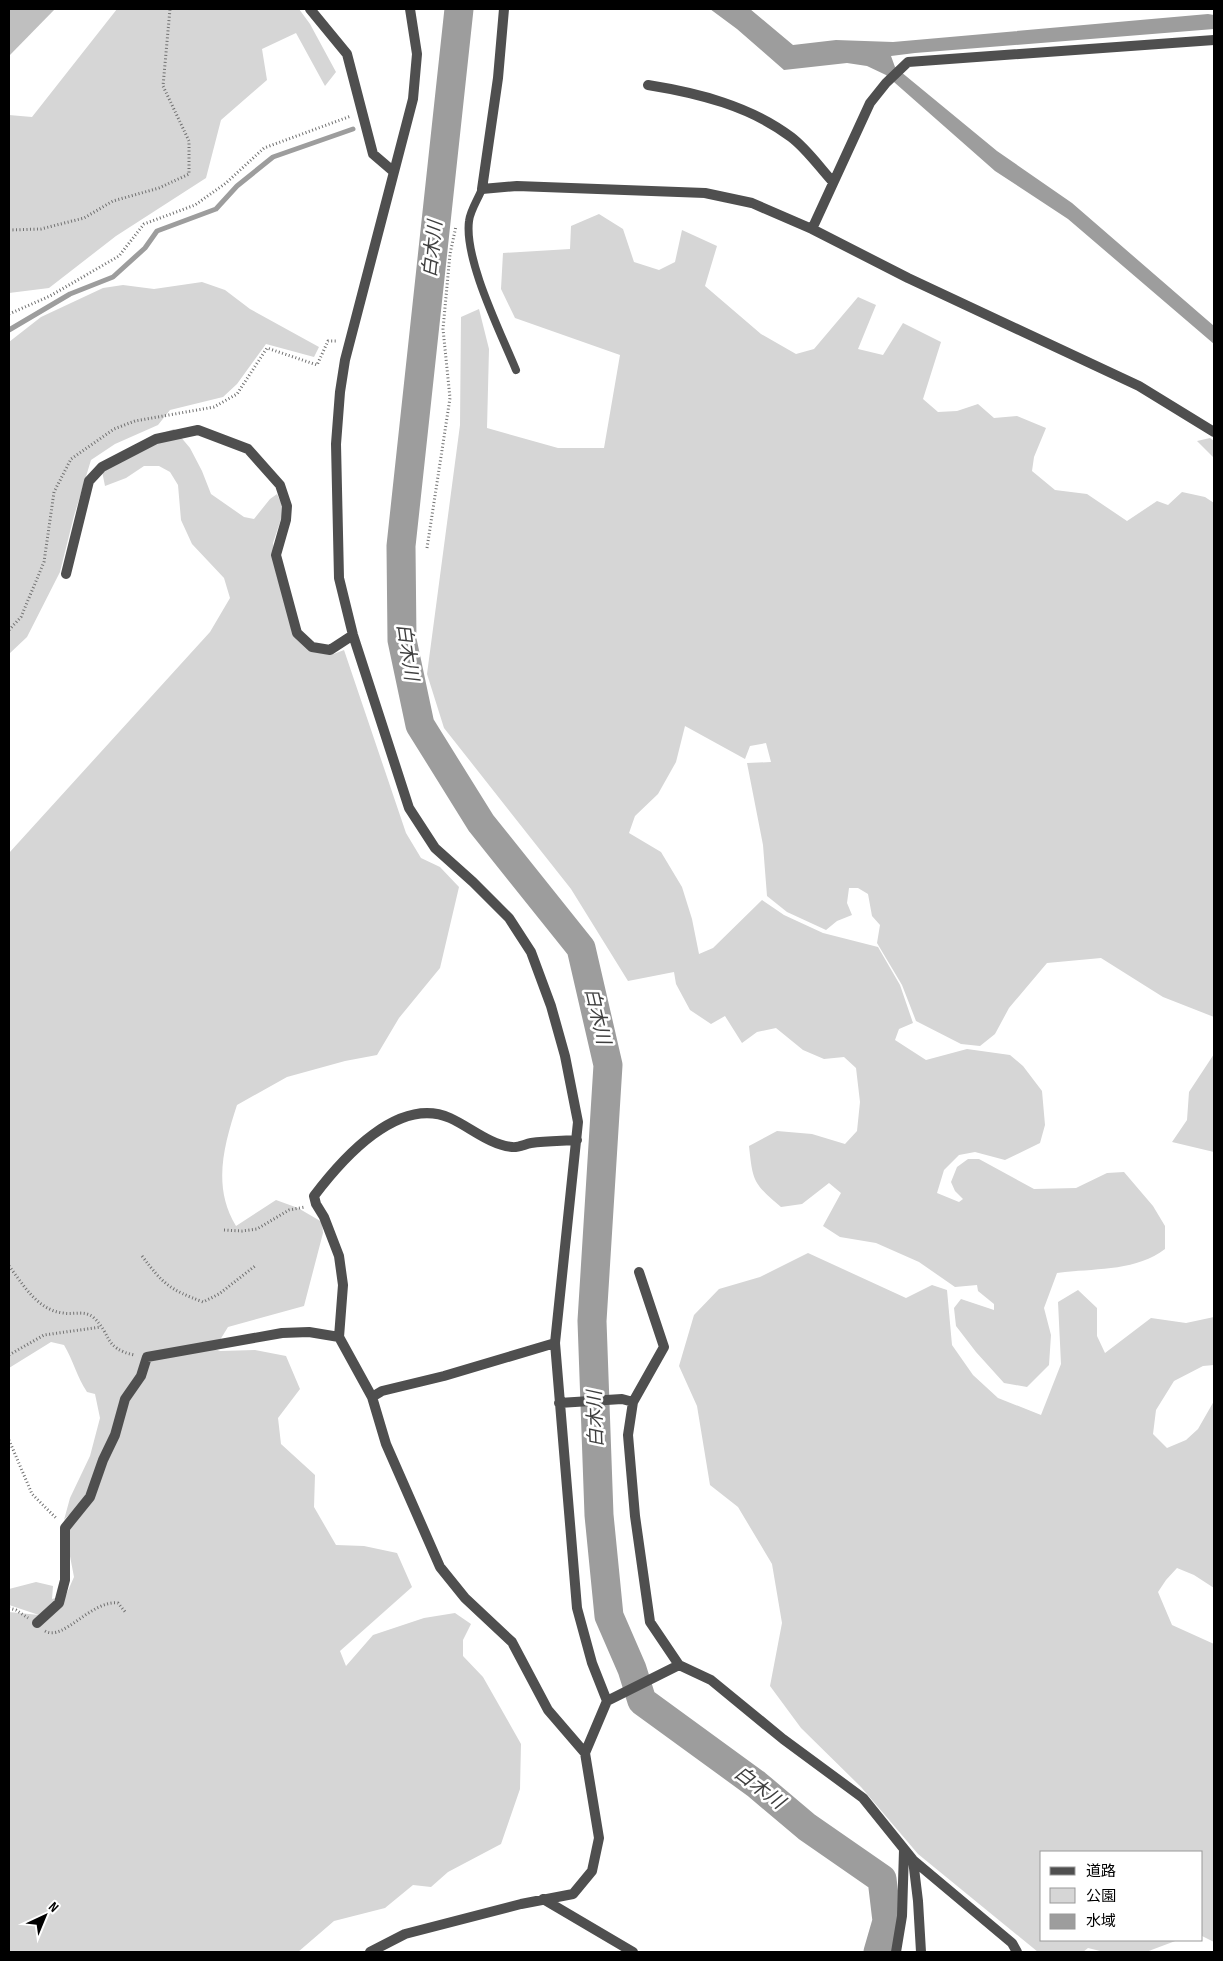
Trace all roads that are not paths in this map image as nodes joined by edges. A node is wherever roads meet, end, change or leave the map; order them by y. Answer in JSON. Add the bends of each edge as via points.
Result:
{"nodes":[{"id":1,"x":310,"y":9,"type":"edge"},
{"id":2,"x":410,"y":9,"type":"edge"},
{"id":3,"x":504,"y":9,"type":"edge"},
{"id":4,"x":1214,"y":40,"type":"edge"},
{"id":5,"x":648,"y":85,"type":"dead end"},
{"id":6,"x":394,"y":172,"type":"junction"},
{"id":7,"x":833,"y":182,"type":"junction"},
{"id":8,"x":482,"y":189,"type":"junction"},
{"id":9,"x":812,"y":229,"type":"junction"},
{"id":10,"x":516,"y":370,"type":"dead end"},
{"id":11,"x":1214,"y":432,"type":"edge"},
{"id":12,"x":66,"y":574,"type":"dead end"},
{"id":13,"x":352,"y":636,"type":"junction"},
{"id":14,"x":577,"y":1140,"type":"junction"},
{"id":15,"x":639,"y":1272,"type":"dead end"},
{"id":16,"x":339,"y":1337,"type":"junction"},
{"id":17,"x":555,"y":1344,"type":"junction"},
{"id":18,"x":372,"y":1397,"type":"junction"},
{"id":19,"x":633,"y":1402,"type":"junction"},
{"id":20,"x":559,"y":1404,"type":"junction"},
{"id":21,"x":37,"y":1623,"type":"road end"},
{"id":22,"x":679,"y":1665,"type":"junction"},
{"id":23,"x":607,"y":1701,"type":"junction"},
{"id":24,"x":585,"y":1753,"type":"junction"},
{"id":25,"x":904,"y":1850,"type":"junction"},
{"id":26,"x":913,"y":1860,"type":"junction"},
{"id":27,"x":544,"y":1899,"type":"junction"},
{"id":28,"x":370,"y":1952,"type":"edge"},
{"id":29,"x":633,"y":1952,"type":"edge"},
{"id":30,"x":896,"y":1952,"type":"edge"},
{"id":31,"x":920,"y":1952,"type":"edge"},
{"id":32,"x":1017,"y":1952,"type":"edge"}],
"edges":[{"from":1,"to":6,"type":"street","via":[[346,54],[373,154]]},
{"from":2,"to":6,"type":"street","via":[[417,54],[413,98]]},
{"from":3,"to":8,"type":"street"},
{"from":4,"to":7,"type":"street","via":[[908,62],[870,103]]},
{"from":5,"to":7,"type":"street","via":[[728,103],[763,118],[793,138]]},
{"from":6,"to":13,"type":"street","via":[[344,360],[340,392],[336,444],[338,578]]},
{"from":7,"to":9,"type":"street"},
{"from":8,"to":9,"type":"street","via":[[517,186],[705,193],[752,203]]},
{"from":8,"to":10,"type":"lane","via":[[469,220],[470,250]]},
{"from":9,"to":11,"type":"street","via":[[908,278],[1139,386]]},
{"from":12,"to":13,"type":"street","via":[[89,481],[102,467],[156,439],[198,430],[248,449],[280,485],[287,506],[276,555],[297,633],[312,647],[330,650]]},
{"from":13,"to":14,"type":"street","via":[[409,808],[435,848],[509,918],[531,952],[565,1056],[578,1122]]},
{"from":14,"to":16,"type":"street","via":[[531,1143],[513,1148],[435,1113],[409,1116],[387,1124],[367,1138],[314,1196],[339,1256],[343,1285]]},
{"from":14,"to":17,"type":"street"},
{"from":15,"to":19,"type":"street","via":[[664,1347]]},
{"from":16,"to":18,"type":"street"},
{"from":16,"to":21,"type":"street","via":[[310,1332],[282,1333],[147,1357],[141,1376],[125,1399],[90,1497],[65,1528],[65,1580],[59,1603]]},
{"from":17,"to":18,"type":"street"},
{"from":17,"to":20,"type":"street"},
{"from":18,"to":24,"type":"street","via":[[386,1444],[440,1568],[465,1598],[512,1642],[548,1710]]},
{"from":19,"to":20,"type":"street","via":[[622,1398]]},
{"from":19,"to":22,"type":"street","via":[[628,1435],[635,1516],[650,1622]]},
{"from":20,"to":23,"type":"street","via":[[577,1608],[592,1663]]},
{"from":22,"to":23,"type":"street"},
{"from":22,"to":25,"type":"street","via":[[711,1680],[863,1798]]},
{"from":23,"to":24,"type":"street"},
{"from":24,"to":27,"type":"street","via":[[599,1838],[592,1871],[573,1894]]},
{"from":25,"to":26,"type":"street"},
{"from":25,"to":30,"type":"street","via":[[902,1916]]},
{"from":26,"to":31,"type":"street"},
{"from":26,"to":32,"type":"street","via":[[1012,1943]]},
{"from":27,"to":28,"type":"street","via":[[405,1934]]},
{"from":27,"to":29,"type":"street"}]}
